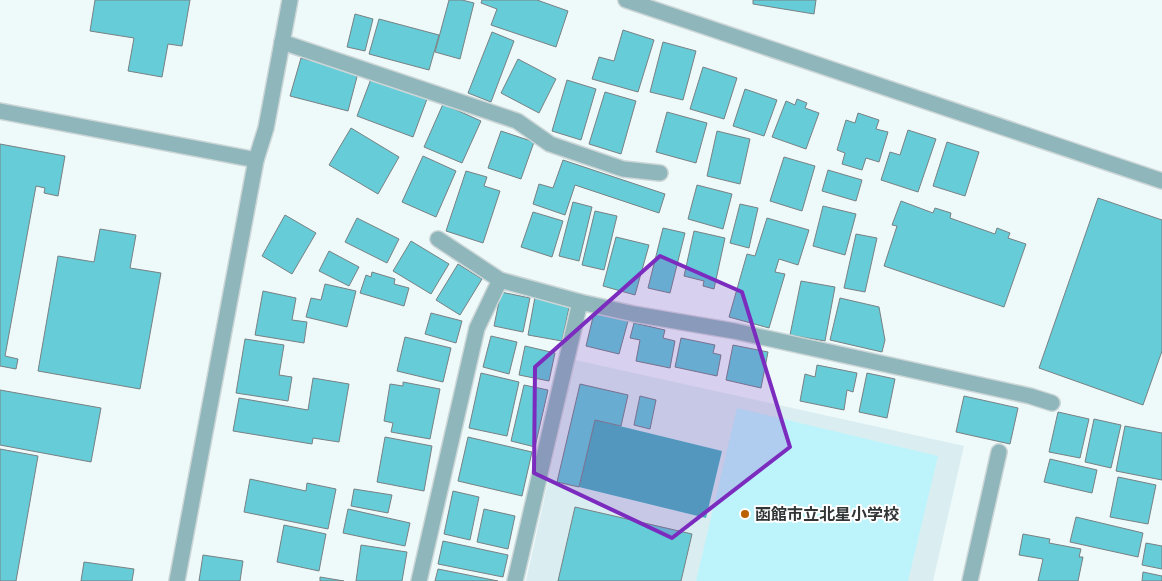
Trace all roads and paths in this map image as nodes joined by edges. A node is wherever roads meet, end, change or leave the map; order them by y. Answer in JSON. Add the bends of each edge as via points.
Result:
{"nodes":[{"id":1,"x":290,"y":0,"type":"edge"},
{"id":2,"x":626,"y":0,"type":"edge"},
{"id":3,"x":645,"y":3,"type":"edge"},
{"id":4,"x":282,"y":42,"type":"junction"},
{"id":5,"x":0,"y":111,"type":"edge"},
{"id":6,"x":256,"y":160,"type":"junction"},
{"id":7,"x":660,"y":174,"type":"dead end"},
{"id":8,"x":1162,"y":181,"type":"edge"},
{"id":9,"x":438,"y":239,"type":"dead end"},
{"id":10,"x":500,"y":280,"type":"junction"},
{"id":11,"x":580,"y":302,"type":"junction"},
{"id":12,"x":1052,"y":403,"type":"dead end"},
{"id":13,"x":999,"y":452,"type":"dead end"},
{"id":14,"x":177,"y":581,"type":"edge"},
{"id":15,"x":419,"y":581,"type":"edge"},
{"id":16,"x":515,"y":581,"type":"edge"},
{"id":17,"x":970,"y":581,"type":"edge"}],
"edges":[{"from":1,"to":4,"type":"street"},
{"from":2,"to":3,"type":"street"},
{"from":3,"to":8,"type":"street"},
{"from":4,"to":6,"type":"street","via":[[266,128]]},
{"from":4,"to":7,"type":"street","via":[[516,121],[550,144],[623,168]]},
{"from":5,"to":6,"type":"street"},
{"from":6,"to":14,"type":"street"},
{"from":9,"to":10,"type":"street"},
{"from":10,"to":11,"type":"street"},
{"from":10,"to":15,"type":"street","via":[[477,328]]},
{"from":11,"to":12,"type":"street","via":[[734,331]]},
{"from":11,"to":16,"type":"street"},
{"from":13,"to":17,"type":"street"}]}
